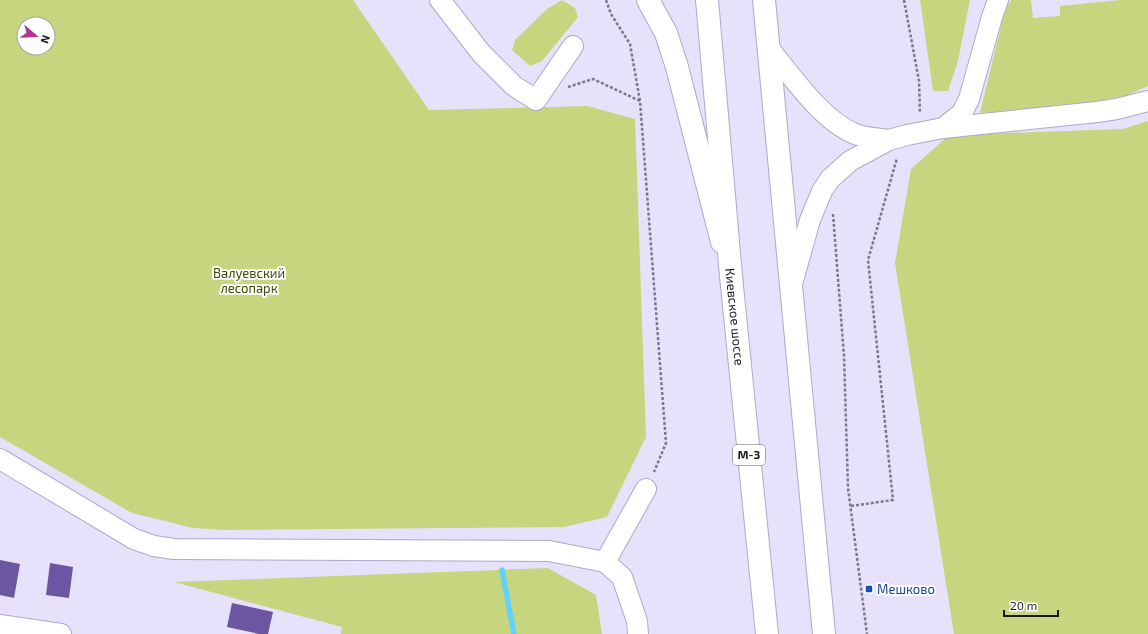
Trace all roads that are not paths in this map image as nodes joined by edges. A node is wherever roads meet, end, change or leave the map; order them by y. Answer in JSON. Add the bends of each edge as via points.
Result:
{"nodes":[{"id":1,"x":440,"y":0,"type":"edge"},
{"id":2,"x":648,"y":0,"type":"edge"},
{"id":3,"x":707,"y":0,"type":"edge"},
{"id":4,"x":764,"y":0,"type":"edge"},
{"id":5,"x":768,"y":0,"type":"edge"},
{"id":6,"x":998,"y":0,"type":"edge"},
{"id":7,"x":768,"y":43,"type":"junction"},
{"id":8,"x":573,"y":46,"type":"dead end"},
{"id":9,"x":1148,"y":101,"type":"edge"},
{"id":10,"x":942,"y":128,"type":"junction"},
{"id":11,"x":898,"y":137,"type":"junction"},
{"id":12,"x":730,"y":276,"type":"junction"},
{"id":13,"x":790,"y":290,"type":"junction"},
{"id":14,"x":0,"y":459,"type":"edge"},
{"id":15,"x":646,"y":489,"type":"road end"},
{"id":16,"x":605,"y":562,"type":"junction"},
{"id":17,"x":0,"y":625,"type":"edge"},
{"id":18,"x":61,"y":634,"type":"edge"},
{"id":19,"x":638,"y":634,"type":"edge"},
{"id":20,"x":767,"y":634,"type":"edge"},
{"id":21,"x":824,"y":634,"type":"edge"}],
"edges":[{"from":1,"to":8,"type":"street","via":[[481,53],[514,86],[536,100]]},
{"from":2,"to":12,"type":"main road","via":[[666,34],[677,66]]},
{"from":3,"to":12,"type":"main road","name":"Киевское шоссе","number":"М-3"},
{"from":4,"to":7,"type":"main road"},
{"from":5,"to":7,"type":"main road"},
{"from":6,"to":10,"type":"street","via":[[970,99],[962,113]]},
{"from":7,"to":11,"type":"street","via":[[812,100],[845,129],[857,134]]},
{"from":7,"to":13,"type":"main road"},
{"from":9,"to":10,"type":"street","via":[[1097,112]]},
{"from":10,"to":11,"type":"street"},
{"from":11,"to":13,"type":"street","via":[[850,161],[830,179],[810,220]]},
{"from":12,"to":20,"type":"main road","name":"Киевское шоссе","number":"М-3"},
{"from":13,"to":21,"type":"main road"},
{"from":14,"to":16,"type":"street","via":[[134,540],[154,546],[174,549],[549,552]]},
{"from":15,"to":16,"type":"street"},
{"from":16,"to":19,"type":"street","via":[[622,577]]},
{"from":17,"to":18,"type":"street"}]}
